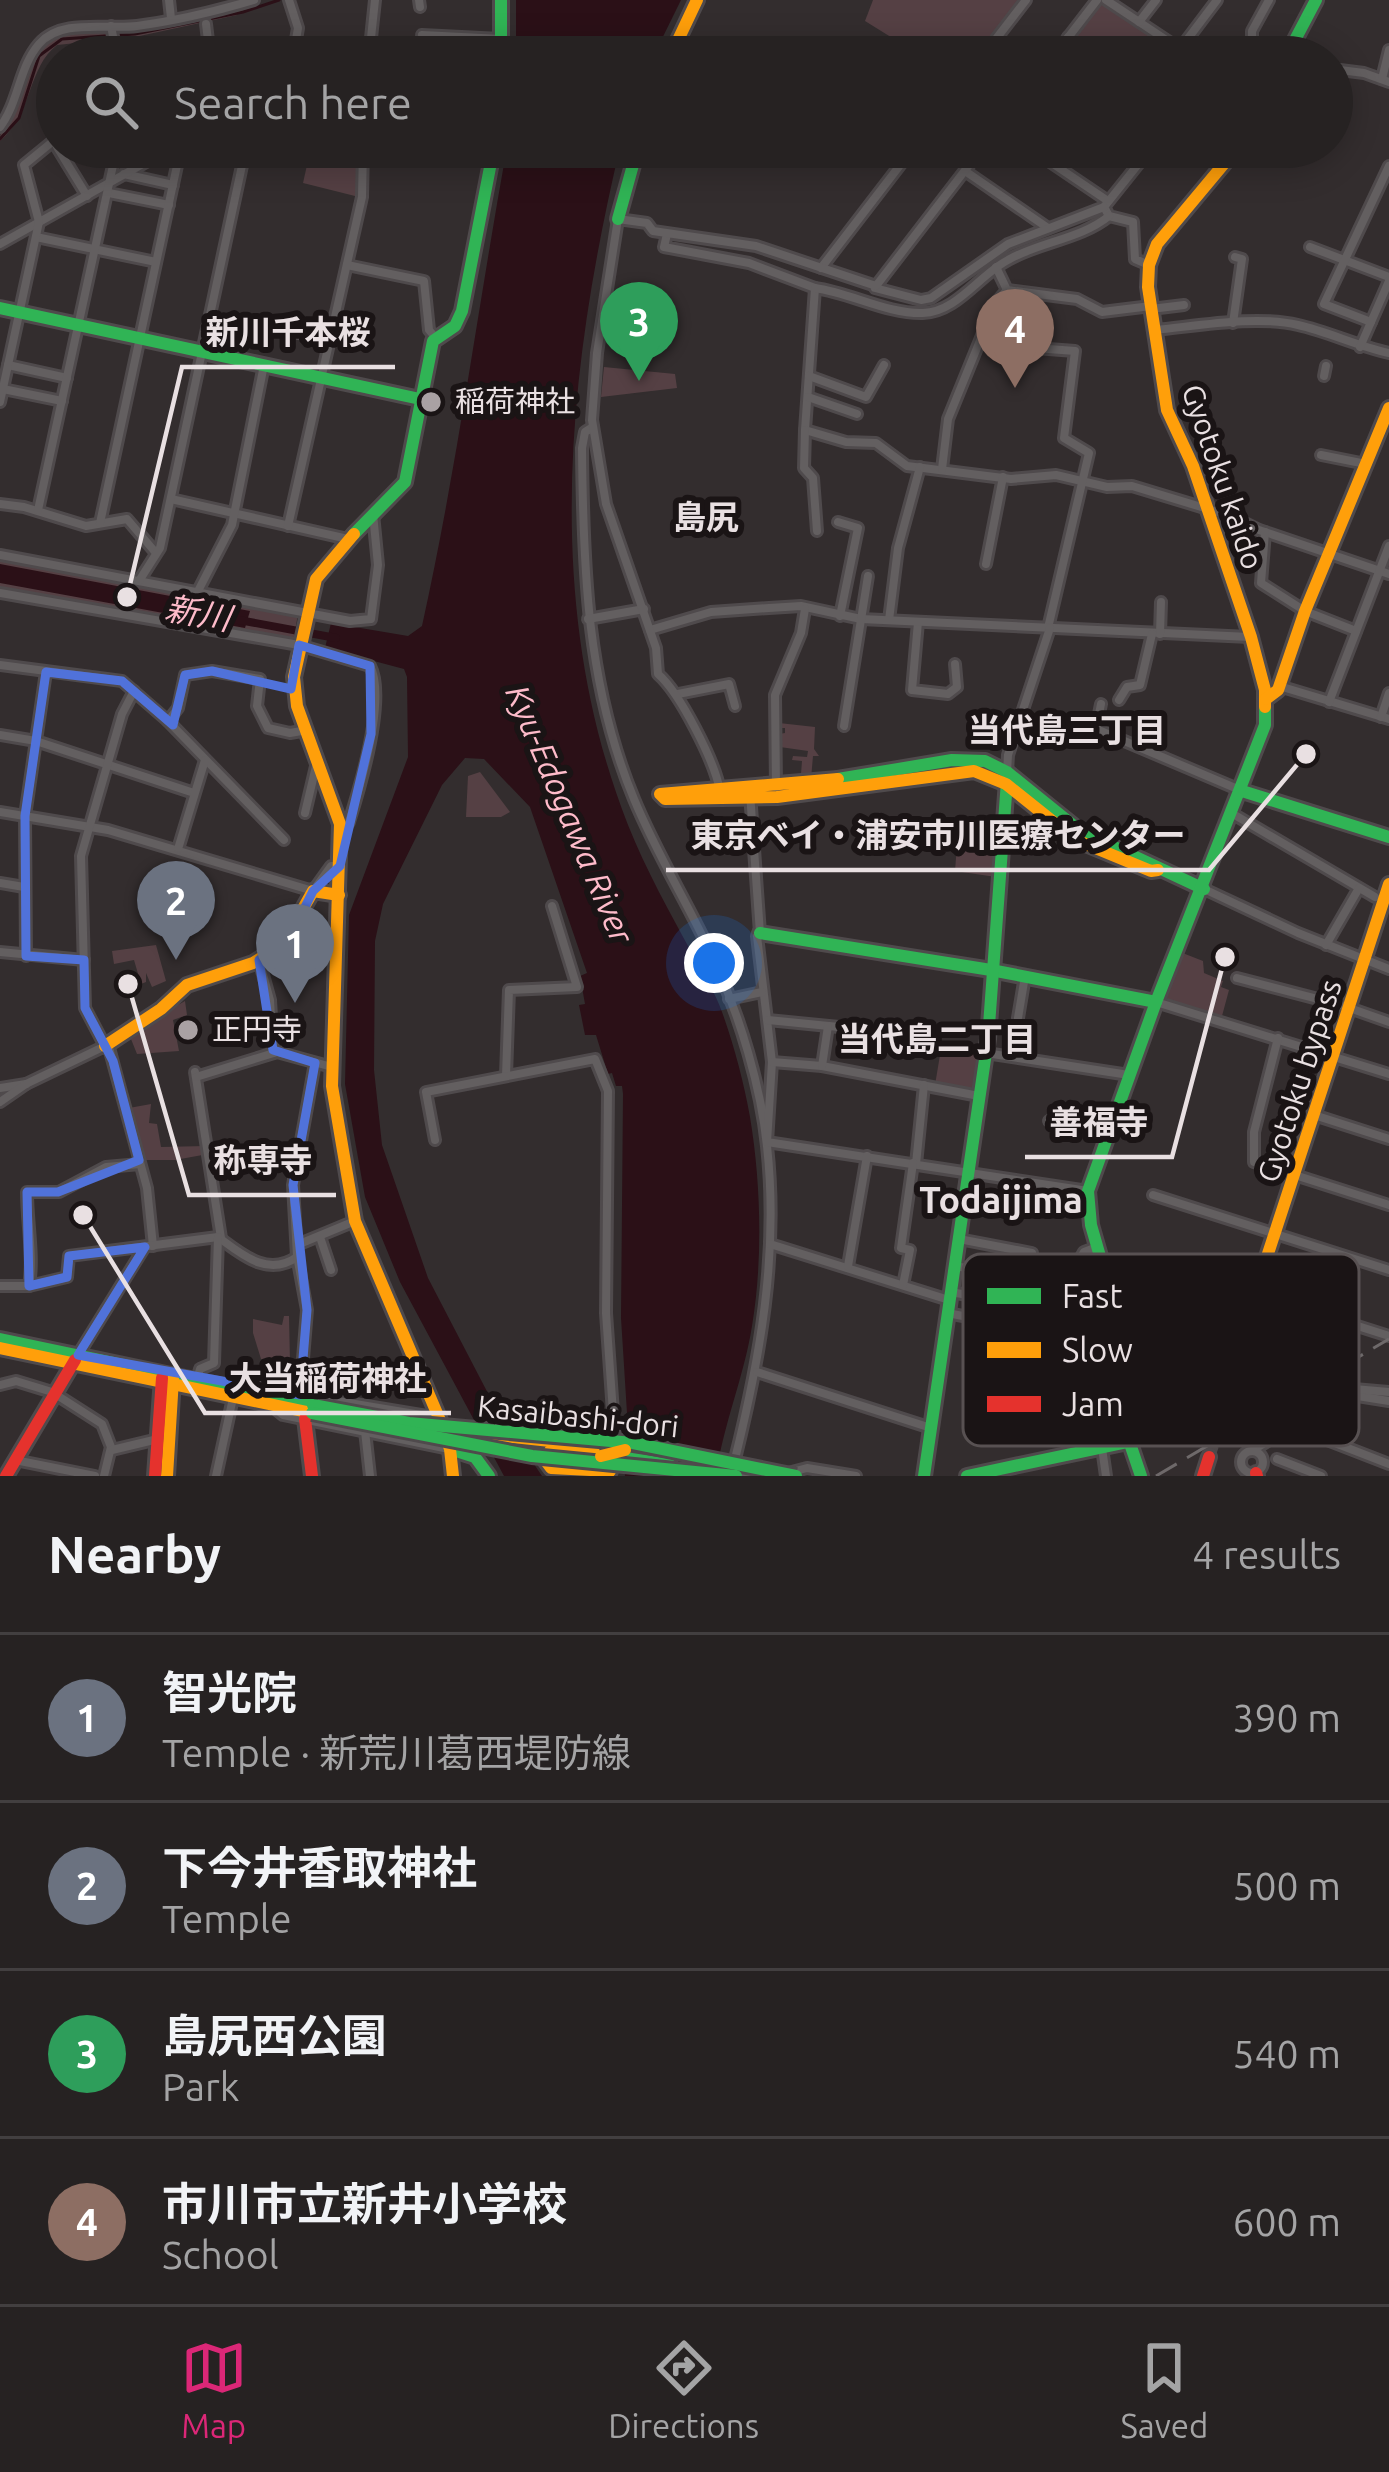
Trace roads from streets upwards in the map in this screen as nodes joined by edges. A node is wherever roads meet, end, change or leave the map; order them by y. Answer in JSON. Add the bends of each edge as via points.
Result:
{"nodes":[{"id":1,"x":169,"y":0,"type":"edge"},
{"id":2,"x":254,"y":0,"type":"edge"},
{"id":3,"x":289,"y":0,"type":"edge"},
{"id":4,"x":375,"y":0,"type":"edge"},
{"id":5,"x":501,"y":0,"type":"edge"},
{"id":6,"x":697,"y":0,"type":"edge"},
{"id":7,"x":1026,"y":0,"type":"edge"},
{"id":8,"x":1097,"y":0,"type":"edge"},
{"id":9,"x":1106,"y":0,"type":"edge"},
{"id":10,"x":1156,"y":0,"type":"edge"},
{"id":11,"x":1217,"y":0,"type":"edge"},
{"id":12,"x":1269,"y":0,"type":"edge"},
{"id":13,"x":1316,"y":0,"type":"edge"},
{"id":14,"x":171,"y":18,"type":"junction"},
{"id":15,"x":1139,"y":22,"type":"junction"},
{"id":16,"x":206,"y":23,"type":"dead end"},
{"id":17,"x":111,"y":26,"type":"junction"},
{"id":18,"x":47,"y":36,"type":"edge"},
{"id":19,"x":112,"y":36,"type":"edge"},
{"id":20,"x":208,"y":36,"type":"edge"},
{"id":21,"x":297,"y":36,"type":"edge"},
{"id":22,"x":371,"y":36,"type":"edge"},
{"id":23,"x":501,"y":36,"type":"edge"},
{"id":24,"x":680,"y":36,"type":"edge"},
{"id":25,"x":998,"y":36,"type":"edge"},
{"id":26,"x":1070,"y":36,"type":"edge"},
{"id":27,"x":1160,"y":36,"type":"edge"},
{"id":28,"x":1190,"y":36,"type":"edge"},
{"id":29,"x":1252,"y":36,"type":"edge"},
{"id":30,"x":1297,"y":36,"type":"edge"},
{"id":31,"x":36,"y":50,"type":"edge"},
{"id":32,"x":1389,"y":50,"type":"edge"},
{"id":33,"x":31,"y":57,"type":"junction"},
{"id":34,"x":36,"y":59,"type":"edge"},
{"id":35,"x":1353,"y":73,"type":"edge"},
{"id":36,"x":1386,"y":80,"type":"edge"},
{"id":37,"x":0,"y":127,"type":"edge"},
{"id":38,"x":36,"y":157,"type":"edge"},
{"id":39,"x":1389,"y":166,"type":"edge"},
{"id":40,"x":71,"y":168,"type":"edge"},
{"id":41,"x":113,"y":168,"type":"edge"},
{"id":42,"x":136,"y":168,"type":"edge"},
{"id":43,"x":175,"y":168,"type":"edge"},
{"id":44,"x":241,"y":168,"type":"edge"},
{"id":45,"x":363,"y":168,"type":"edge"},
{"id":46,"x":490,"y":168,"type":"edge"},
{"id":47,"x":632,"y":168,"type":"edge"},
{"id":48,"x":898,"y":168,"type":"edge"},
{"id":49,"x":967,"y":168,"type":"edge"},
{"id":50,"x":1055,"y":168,"type":"edge"},
{"id":51,"x":1135,"y":168,"type":"edge"},
{"id":52,"x":1220,"y":168,"type":"edge"},
{"id":53,"x":965,"y":171,"type":"junction"},
{"id":54,"x":124,"y":174,"type":"junction"},
{"id":55,"x":173,"y":185,"type":"junction"},
{"id":56,"x":110,"y":188,"type":"junction"},
{"id":57,"x":87,"y":196,"type":"junction"},
{"id":58,"x":169,"y":206,"type":"junction"},
{"id":59,"x":1107,"y":208,"type":"junction"},
{"id":60,"x":618,"y":219,"type":"junction"},
{"id":61,"x":39,"y":222,"type":"junction"},
{"id":62,"x":1049,"y":228,"type":"junction"},
{"id":63,"x":667,"y":234,"type":"junction"},
{"id":64,"x":36,"y":237,"type":"junction"},
{"id":65,"x":0,"y":244,"type":"edge"},
{"id":66,"x":1310,"y":247,"type":"dead end"},
{"id":67,"x":96,"y":250,"type":"junction"},
{"id":68,"x":1235,"y":256,"type":"dead end"},
{"id":69,"x":1344,"y":260,"type":"junction"},
{"id":70,"x":156,"y":262,"type":"junction"},
{"id":71,"x":347,"y":265,"type":"junction"},
{"id":72,"x":1149,"y":265,"type":"junction"},
{"id":73,"x":996,"y":267,"type":"junction"},
{"id":74,"x":821,"y":268,"type":"junction"},
{"id":75,"x":1389,"y":279,"type":"edge"},
{"id":76,"x":876,"y":286,"type":"junction"},
{"id":77,"x":815,"y":288,"type":"junction"},
{"id":78,"x":1007,"y":290,"type":"junction"},
{"id":79,"x":869,"y":300,"type":"junction"},
{"id":80,"x":1184,"y":304,"type":"dead end"},
{"id":81,"x":1151,"y":307,"type":"junction"},
{"id":82,"x":0,"y":308,"type":"edge"},
{"id":83,"x":20,"y":312,"type":"junction"},
{"id":84,"x":990,"y":316,"type":"junction"},
{"id":85,"x":1371,"y":322,"type":"junction"},
{"id":86,"x":1233,"y":323,"type":"junction"},
{"id":87,"x":79,"y":325,"type":"junction"},
{"id":88,"x":270,"y":327,"type":"dead end"},
{"id":89,"x":1155,"y":330,"type":"junction"},
{"id":90,"x":435,"y":337,"type":"junction"},
{"id":91,"x":140,"y":338,"type":"junction"},
{"id":92,"x":331,"y":340,"type":"junction"},
{"id":93,"x":1360,"y":346,"type":"junction"},
{"id":94,"x":202,"y":352,"type":"junction"},
{"id":95,"x":1389,"y":353,"type":"edge"},
{"id":96,"x":8,"y":365,"type":"junction"},
{"id":97,"x":264,"y":365,"type":"junction"},
{"id":98,"x":884,"y":365,"type":"dead end"},
{"id":99,"x":809,"y":376,"type":"junction"},
{"id":100,"x":68,"y":378,"type":"junction"},
{"id":101,"x":322,"y":378,"type":"junction"},
{"id":102,"x":3,"y":388,"type":"junction"},
{"id":103,"x":808,"y":398,"type":"junction"},
{"id":104,"x":420,"y":399,"type":"junction"},
{"id":105,"x":62,"y":401,"type":"junction"},
{"id":106,"x":0,"y":402,"type":"edge"},
{"id":107,"x":1389,"y":408,"type":"edge"},
{"id":108,"x":857,"y":415,"type":"dead end"},
{"id":109,"x":1386,"y":425,"type":"edge"},
{"id":110,"x":593,"y":427,"type":"junction"},
{"id":111,"x":805,"y":430,"type":"junction"},
{"id":112,"x":1321,"y":455,"type":"dead end"},
{"id":113,"x":1366,"y":464,"type":"junction"},
{"id":114,"x":920,"y":467,"type":"junction"},
{"id":115,"x":941,"y":469,"type":"junction"},
{"id":116,"x":1003,"y":477,"type":"junction"},
{"id":117,"x":1081,"y":481,"type":"junction"},
{"id":118,"x":171,"y":499,"type":"junction"},
{"id":119,"x":0,"y":504,"type":"edge"},
{"id":120,"x":1207,"y":508,"type":"junction"},
{"id":121,"x":38,"y":510,"type":"junction"},
{"id":122,"x":234,"y":514,"type":"junction"},
{"id":123,"x":373,"y":514,"type":"junction"},
{"id":124,"x":838,"y":523,"type":"dead end"},
{"id":125,"x":100,"y":524,"type":"junction"},
{"id":126,"x":288,"y":526,"type":"junction"},
{"id":127,"x":817,"y":531,"type":"dead end"},
{"id":128,"x":1265,"y":532,"type":"junction"},
{"id":129,"x":348,"y":539,"type":"junction"},
{"id":130,"x":1389,"y":546,"type":"edge"},
{"id":131,"x":1330,"y":552,"type":"junction"},
{"id":132,"x":155,"y":553,"type":"junction"},
{"id":133,"x":0,"y":555,"type":"edge"},
{"id":134,"x":986,"y":564,"type":"dead end"},
{"id":135,"x":1384,"y":573,"type":"edge"},
{"id":136,"x":868,"y":576,"type":"dead end"},
{"id":137,"x":139,"y":581,"type":"junction"},
{"id":138,"x":0,"y":593,"type":"edge"},
{"id":139,"x":197,"y":593,"type":"junction"},
{"id":140,"x":1161,"y":602,"type":"dead end"},
{"id":141,"x":644,"y":609,"type":"junction"},
{"id":142,"x":805,"y":609,"type":"junction"},
{"id":143,"x":1305,"y":610,"type":"junction"},
{"id":144,"x":305,"y":614,"type":"junction"},
{"id":145,"x":840,"y":616,"type":"junction"},
{"id":146,"x":588,"y":619,"type":"junction"},
{"id":147,"x":861,"y":619,"type":"junction"},
{"id":148,"x":889,"y":620,"type":"junction"},
{"id":149,"x":918,"y":622,"type":"junction"},
{"id":150,"x":1049,"y":628,"type":"junction"},
{"id":151,"x":650,"y":630,"type":"junction"},
{"id":152,"x":1356,"y":631,"type":"junction"},
{"id":153,"x":1156,"y":634,"type":"junction"},
{"id":154,"x":1251,"y":637,"type":"junction"},
{"id":155,"x":300,"y":643,"type":"junction"},
{"id":156,"x":955,"y":664,"type":"dead end"},
{"id":157,"x":0,"y":665,"type":"edge"},
{"id":158,"x":46,"y":672,"type":"junction"},
{"id":159,"x":1279,"y":686,"type":"junction"},
{"id":160,"x":134,"y":692,"type":"junction"},
{"id":161,"x":1389,"y":693,"type":"edge"},
{"id":162,"x":678,"y":694,"type":"junction"},
{"id":163,"x":1266,"y":699,"type":"junction"},
{"id":164,"x":1120,"y":700,"type":"dead end"},
{"id":165,"x":1329,"y":702,"type":"junction"},
{"id":166,"x":1100,"y":704,"type":"dead end"},
{"id":167,"x":735,"y":706,"type":"dead end"},
{"id":168,"x":1385,"y":718,"type":"edge"},
{"id":169,"x":168,"y":721,"type":"junction"},
{"id":170,"x":844,"y":726,"type":"dead end"},
{"id":171,"x":307,"y":730,"type":"junction"},
{"id":172,"x":0,"y":735,"type":"edge"},
{"id":173,"x":36,"y":741,"type":"junction"},
{"id":174,"x":205,"y":760,"type":"junction"},
{"id":175,"x":318,"y":760,"type":"junction"},
{"id":176,"x":108,"y":767,"type":"junction"},
{"id":177,"x":1007,"y":778,"type":"junction"},
{"id":178,"x":776,"y":787,"type":"junction"},
{"id":179,"x":1242,"y":791,"type":"junction"},
{"id":180,"x":194,"y":793,"type":"junction"},
{"id":181,"x":720,"y":794,"type":"joint"},
{"id":182,"x":750,"y":794,"type":"junction"},
{"id":183,"x":0,"y":812,"type":"edge"},
{"id":184,"x":304,"y":813,"type":"dead end"},
{"id":185,"x":1233,"y":814,"type":"junction"},
{"id":186,"x":25,"y":816,"type":"junction"},
{"id":187,"x":90,"y":826,"type":"junction"},
{"id":188,"x":341,"y":834,"type":"junction"},
{"id":189,"x":1389,"y":837,"type":"edge"},
{"id":190,"x":284,"y":840,"type":"dead end"},
{"id":191,"x":178,"y":849,"type":"junction"},
{"id":192,"x":340,"y":866,"type":"junction"},
{"id":193,"x":0,"y":884,"type":"edge"},
{"id":194,"x":1389,"y":884,"type":"edge"},
{"id":195,"x":24,"y":887,"type":"junction"},
{"id":196,"x":1359,"y":888,"type":"junction"},
{"id":197,"x":1204,"y":889,"type":"junction"},
{"id":198,"x":313,"y":891,"type":"junction"},
{"id":199,"x":339,"y":895,"type":"junction"},
{"id":200,"x":1375,"y":897,"type":"dead end"},
{"id":201,"x":552,"y":906,"type":"dead end"},
{"id":202,"x":760,"y":932,"type":"junction"},
{"id":203,"x":1326,"y":945,"type":"junction"},
{"id":204,"x":0,"y":952,"type":"edge"},
{"id":205,"x":26,"y":956,"type":"junction"},
{"id":206,"x":1365,"y":959,"type":"junction"},
{"id":207,"x":84,"y":960,"type":"junction"},
{"id":208,"x":259,"y":960,"type":"junction"},
{"id":209,"x":1389,"y":969,"type":"edge"},
{"id":210,"x":991,"y":970,"type":"junction"},
{"id":211,"x":1025,"y":976,"type":"junction"},
{"id":212,"x":1237,"y":978,"type":"dead end"},
{"id":213,"x":762,"y":992,"type":"junction"},
{"id":214,"x":729,"y":999,"type":"junction"},
{"id":215,"x":1156,"y":1002,"type":"junction"},
{"id":216,"x":1349,"y":1007,"type":"junction"},
{"id":217,"x":1018,"y":1018,"type":"dead end"},
{"id":218,"x":768,"y":1020,"type":"junction"},
{"id":219,"x":1389,"y":1022,"type":"edge"},
{"id":220,"x":1278,"y":1038,"type":"junction"},
{"id":221,"x":107,"y":1045,"type":"junction"},
{"id":222,"x":273,"y":1053,"type":"junction"},
{"id":223,"x":986,"y":1053,"type":"junction"},
{"id":224,"x":1333,"y":1056,"type":"junction"},
{"id":225,"x":772,"y":1062,"type":"junction"},
{"id":226,"x":314,"y":1063,"type":"junction"},
{"id":227,"x":822,"y":1066,"type":"junction"},
{"id":228,"x":332,"y":1067,"type":"junction"},
{"id":229,"x":1389,"y":1074,"type":"edge"},
{"id":230,"x":1129,"y":1075,"type":"junction"},
{"id":231,"x":506,"y":1076,"type":"junction"},
{"id":232,"x":26,"y":1084,"type":"junction"},
{"id":233,"x":924,"y":1085,"type":"junction"},
{"id":234,"x":0,"y":1088,"type":"edge"},
{"id":235,"x":979,"y":1096,"type":"junction"},
{"id":236,"x":0,"y":1102,"type":"edge"},
{"id":237,"x":1314,"y":1115,"type":"junction"},
{"id":238,"x":1049,"y":1121,"type":"dead end"},
{"id":239,"x":1108,"y":1131,"type":"junction"},
{"id":240,"x":1389,"y":1139,"type":"edge"},
{"id":241,"x":435,"y":1140,"type":"dead end"},
{"id":242,"x":767,"y":1142,"type":"junction"},
{"id":243,"x":867,"y":1156,"type":"junction"},
{"id":244,"x":140,"y":1164,"type":"junction"},
{"id":245,"x":914,"y":1164,"type":"junction"},
{"id":246,"x":968,"y":1171,"type":"junction"},
{"id":247,"x":1295,"y":1174,"type":"junction"},
{"id":248,"x":1088,"y":1191,"type":"junction"},
{"id":249,"x":1153,"y":1195,"type":"dead end"},
{"id":250,"x":1389,"y":1205,"type":"edge"},
{"id":251,"x":355,"y":1221,"type":"junction"},
{"id":252,"x":1276,"y":1234,"type":"junction"},
{"id":253,"x":320,"y":1237,"type":"junction"},
{"id":254,"x":220,"y":1238,"type":"junction"},
{"id":255,"x":958,"y":1239,"type":"junction"},
{"id":256,"x":770,"y":1244,"type":"junction"},
{"id":257,"x":149,"y":1246,"type":"junction"},
{"id":258,"x":1097,"y":1247,"type":"junction"},
{"id":259,"x":297,"y":1251,"type":"junction"},
{"id":260,"x":1032,"y":1254,"type":"edge"},
{"id":261,"x":1083,"y":1254,"type":"edge"},
{"id":262,"x":1099,"y":1254,"type":"edge"},
{"id":263,"x":1270,"y":1254,"type":"edge"},
{"id":264,"x":1338,"y":1254,"type":"edge"},
{"id":265,"x":1359,"y":1261,"type":"edge"},
{"id":266,"x":848,"y":1266,"type":"junction"},
{"id":267,"x":954,"y":1266,"type":"junction"},
{"id":268,"x":963,"y":1267,"type":"edge"},
{"id":269,"x":331,"y":1270,"type":"dead end"},
{"id":270,"x":1389,"y":1270,"type":"edge"},
{"id":271,"x":903,"y":1285,"type":"junction"},
{"id":272,"x":0,"y":1286,"type":"edge"},
{"id":273,"x":28,"y":1286,"type":"junction"},
{"id":274,"x":949,"y":1302,"type":"junction"},
{"id":275,"x":963,"y":1303,"type":"edge"},
{"id":276,"x":963,"y":1306,"type":"edge"},
{"id":277,"x":1359,"y":1326,"type":"edge"},
{"id":278,"x":1389,"y":1336,"type":"edge"},
{"id":279,"x":0,"y":1339,"type":"edge"},
{"id":280,"x":0,"y":1348,"type":"edge"},
{"id":281,"x":76,"y":1359,"type":"junction"},
{"id":282,"x":757,"y":1372,"type":"junction"},
{"id":283,"x":167,"y":1379,"type":"junction"},
{"id":284,"x":204,"y":1382,"type":"junction"},
{"id":285,"x":0,"y":1385,"type":"edge"},
{"id":286,"x":1359,"y":1390,"type":"edge"},
{"id":287,"x":56,"y":1395,"type":"junction"},
{"id":288,"x":300,"y":1395,"type":"junction"},
{"id":289,"x":1389,"y":1396,"type":"edge"},
{"id":290,"x":232,"y":1398,"type":"junction"},
{"id":291,"x":310,"y":1412,"type":"junction"},
{"id":292,"x":439,"y":1418,"type":"junction"},
{"id":293,"x":932,"y":1428,"type":"junction"},
{"id":294,"x":468,"y":1429,"type":"junction"},
{"id":295,"x":365,"y":1431,"type":"junction"},
{"id":296,"x":158,"y":1439,"type":"junction"},
{"id":297,"x":465,"y":1444,"type":"junction"},
{"id":298,"x":574,"y":1445,"type":"junction"},
{"id":299,"x":1106,"y":1446,"type":"edge"},
{"id":300,"x":1130,"y":1446,"type":"edge"},
{"id":301,"x":1258,"y":1446,"type":"edge"},
{"id":302,"x":1343,"y":1446,"type":"edge"},
{"id":303,"x":1100,"y":1448,"type":"junction"},
{"id":304,"x":450,"y":1449,"type":"junction"},
{"id":305,"x":110,"y":1450,"type":"junction"},
{"id":306,"x":605,"y":1450,"type":"junction"},
{"id":307,"x":673,"y":1450,"type":"junction"},
{"id":308,"x":1252,"y":1450,"type":"junction"},
{"id":309,"x":1277,"y":1459,"type":"dead end"},
{"id":310,"x":15,"y":1460,"type":"junction"},
{"id":311,"x":1389,"y":1464,"type":"edge"},
{"id":312,"x":552,"y":1472,"type":"edge"},
{"id":313,"x":733,"y":1472,"type":"edge"},
{"id":314,"x":713,"y":1473,"type":"junction"},
{"id":315,"x":1256,"y":1474,"type":"edge"},
{"id":316,"x":1309,"y":1474,"type":"edge"},
{"id":317,"x":6,"y":1476,"type":"edge"},
{"id":318,"x":94,"y":1476,"type":"edge"},
{"id":319,"x":104,"y":1476,"type":"edge"},
{"id":320,"x":155,"y":1476,"type":"edge"},
{"id":321,"x":167,"y":1476,"type":"edge"},
{"id":322,"x":217,"y":1476,"type":"edge"},
{"id":323,"x":312,"y":1476,"type":"edge"},
{"id":324,"x":370,"y":1476,"type":"edge"},
{"id":325,"x":453,"y":1476,"type":"edge"},
{"id":326,"x":489,"y":1476,"type":"edge"},
{"id":327,"x":754,"y":1476,"type":"edge"},
{"id":328,"x":796,"y":1476,"type":"edge"},
{"id":329,"x":856,"y":1476,"type":"edge"},
{"id":330,"x":924,"y":1476,"type":"edge"},
{"id":331,"x":967,"y":1476,"type":"edge"},
{"id":332,"x":1106,"y":1476,"type":"edge"},
{"id":333,"x":1141,"y":1476,"type":"edge"},
{"id":334,"x":1321,"y":1476,"type":"edge"}],
"edges":[{"from":1,"to":14,"type":"street"},
{"from":2,"to":14,"type":"street"},
{"from":3,"to":21,"type":"street"},
{"from":4,"to":22,"type":"street"},
{"from":5,"to":23,"type":"street"},
{"from":6,"to":24,"type":"street"},
{"from":7,"to":25,"type":"street"},
{"from":8,"to":26,"type":"street"},
{"from":9,"to":15,"type":"street"},
{"from":10,"to":15,"type":"street"},
{"from":11,"to":28,"type":"street"},
{"from":12,"to":29,"type":"street"},
{"from":13,"to":30,"type":"street"},
{"from":14,"to":17,"type":"street"},
{"from":15,"to":27,"type":"street"},
{"from":16,"to":20,"type":"street"},
{"from":17,"to":18,"type":"street"},
{"from":17,"to":19,"type":"street"},
{"from":31,"to":33,"type":"street"},
{"from":32,"to":36,"type":"street"},
{"from":33,"to":34,"type":"street"},
{"from":33,"to":37,"type":"street"},
{"from":35,"to":36,"type":"street"},
{"from":38,"to":61,"type":"street","via":[[24,165]]},
{"from":39,"to":69,"type":"street"},
{"from":40,"to":57,"type":"street"},
{"from":41,"to":56,"type":"street"},
{"from":42,"to":54,"type":"street"},
{"from":43,"to":55,"type":"street"},
{"from":44,"to":94,"type":"street"},
{"from":45,"to":71,"type":"street"},
{"from":46,"to":90,"type":"street","via":[[460,318]]},
{"from":47,"to":60,"type":"street"},
{"from":48,"to":74,"type":"street"},
{"from":49,"to":53,"type":"street"},
{"from":50,"to":59,"type":"street"},
{"from":51,"to":59,"type":"street"},
{"from":52,"to":72,"type":"street"},
{"from":53,"to":62,"type":"street"},
{"from":53,"to":76,"type":"street"},
{"from":54,"to":55,"type":"street"},
{"from":54,"to":56,"type":"street"},
{"from":55,"to":58,"type":"street"},
{"from":56,"to":57,"type":"street"},
{"from":56,"to":58,"type":"street"},
{"from":56,"to":67,"type":"street"},
{"from":57,"to":61,"type":"street"},
{"from":58,"to":70,"type":"street"},
{"from":59,"to":62,"type":"street"},
{"from":59,"to":72,"type":"street","via":[[1133,222],[1136,259]]},
{"from":59,"to":73,"type":"street"},
{"from":60,"to":63,"type":"street"},
{"from":60,"to":110,"type":"street"},
{"from":61,"to":64,"type":"street"},
{"from":61,"to":65,"type":"street"},
{"from":62,"to":76,"type":"street","via":[[993,252],[931,298]]},
{"from":63,"to":74,"type":"street","via":[[756,247]]},
{"from":63,"to":77,"type":"street","via":[[664,247],[748,263]]},
{"from":64,"to":67,"type":"street"},
{"from":64,"to":83,"type":"street"},
{"from":66,"to":69,"type":"street"},
{"from":67,"to":70,"type":"street"},
{"from":67,"to":87,"type":"street"},
{"from":68,"to":86,"type":"street","via":[[1242,259]]},
{"from":69,"to":75,"type":"street"},
{"from":69,"to":85,"type":"street","via":[[1324,304]]},
{"from":70,"to":91,"type":"street"},
{"from":71,"to":90,"type":"street","via":[[424,281]]},
{"from":71,"to":92,"type":"street"},
{"from":72,"to":81,"type":"street","name":"Gyotoku kaido"},
{"from":73,"to":78,"type":"street"},
{"from":73,"to":79,"type":"street","via":[[928,313]]},
{"from":74,"to":76,"type":"street"},
{"from":75,"to":85,"type":"street"},
{"from":76,"to":79,"type":"street"},
{"from":77,"to":79,"type":"street"},
{"from":77,"to":99,"type":"street"},
{"from":78,"to":81,"type":"street","via":[[1077,299],[1102,312]]},
{"from":78,"to":84,"type":"street"},
{"from":80,"to":81,"type":"street"},
{"from":81,"to":89,"type":"street","name":"Gyotoku kaido"},
{"from":82,"to":83,"type":"street"},
{"from":83,"to":87,"type":"street"},
{"from":83,"to":96,"type":"street"},
{"from":84,"to":115,"type":"street","via":[[948,419]]},
{"from":84,"to":117,"type":"street","via":[[1024,333],[1022,346],[1076,351],[1064,438],[1090,453]]},
{"from":85,"to":93,"type":"street"},
{"from":86,"to":89,"type":"street"},
{"from":86,"to":93,"type":"street","via":[[1296,324]]},
{"from":87,"to":91,"type":"street"},
{"from":87,"to":100,"type":"street"},
{"from":88,"to":92,"type":"street"},
{"from":89,"to":120,"type":"street","name":"Gyotoku kaido","via":[[1167,410]]},
{"from":90,"to":104,"type":"street"},
{"from":91,"to":94,"type":"street"},
{"from":91,"to":125,"type":"street"},
{"from":92,"to":101,"type":"street"},
{"from":93,"to":95,"type":"street"},
{"from":94,"to":97,"type":"street"},
{"from":94,"to":118,"type":"street"},
{"from":96,"to":100,"type":"street"},
{"from":96,"to":102,"type":"street"},
{"from":97,"to":101,"type":"street"},
{"from":97,"to":122,"type":"street"},
{"from":98,"to":99,"type":"street","via":[[866,398]]},
{"from":99,"to":103,"type":"street"},
{"from":100,"to":105,"type":"street"},
{"from":101,"to":104,"type":"street"},
{"from":101,"to":126,"type":"street"},
{"from":102,"to":105,"type":"street"},
{"from":102,"to":106,"type":"street"},
{"from":103,"to":108,"type":"street"},
{"from":103,"to":111,"type":"street"},
{"from":104,"to":123,"type":"street","via":[[405,482]]},
{"from":105,"to":121,"type":"street"},
{"from":107,"to":109,"type":"street"},
{"from":109,"to":113,"type":"street"},
{"from":110,"to":141,"type":"street","via":[[606,504]]},
{"from":110,"to":146,"type":"street","via":[[582,448]]},
{"from":111,"to":114,"type":"street","via":[[876,443]]},
{"from":111,"to":127,"type":"street"},
{"from":112,"to":113,"type":"street"},
{"from":113,"to":131,"type":"street"},
{"from":114,"to":115,"type":"street"},
{"from":114,"to":148,"type":"street"},
{"from":115,"to":116,"type":"street"},
{"from":116,"to":117,"type":"street"},
{"from":116,"to":134,"type":"street"},
{"from":117,"to":120,"type":"street"},
{"from":117,"to":150,"type":"street"},
{"from":118,"to":122,"type":"street"},
{"from":118,"to":132,"type":"street"},
{"from":119,"to":121,"type":"street"},
{"from":120,"to":128,"type":"street"},
{"from":120,"to":154,"type":"street","name":"Gyotoku kaido"},
{"from":121,"to":125,"type":"street"},
{"from":122,"to":126,"type":"street"},
{"from":122,"to":139,"type":"street"},
{"from":123,"to":129,"type":"street"},
{"from":123,"to":144,"type":"street","via":[[371,619]]},
{"from":124,"to":145,"type":"street","via":[[858,528]]},
{"from":125,"to":132,"type":"street","via":[[127,519]]},
{"from":126,"to":129,"type":"street"},
{"from":128,"to":131,"type":"street"},
{"from":128,"to":143,"type":"street","via":[[1262,583]]},
{"from":129,"to":144,"type":"street","via":[[316,579]]},
{"from":130,"to":135,"type":"street"},
{"from":131,"to":135,"type":"street"},
{"from":131,"to":143,"type":"street"},
{"from":132,"to":137,"type":"street"},
{"from":133,"to":137,"type":"street"},
{"from":135,"to":152,"type":"street"},
{"from":136,"to":147,"type":"street"},
{"from":137,"to":139,"type":"street"},
{"from":138,"to":155,"type":"street"},
{"from":139,"to":144,"type":"street"},
{"from":140,"to":153,"type":"street"},
{"from":141,"to":146,"type":"street"},
{"from":141,"to":151,"type":"street"},
{"from":142,"to":145,"type":"street"},
{"from":142,"to":151,"type":"street","via":[[711,612]]},
{"from":142,"to":178,"type":"street","via":[[776,694]]},
{"from":143,"to":152,"type":"street"},
{"from":143,"to":159,"type":"street"},
{"from":144,"to":155,"type":"street"},
{"from":145,"to":147,"type":"street"},
{"from":146,"to":214,"type":"street","via":[[633,796]]},
{"from":147,"to":148,"type":"street"},
{"from":147,"to":170,"type":"street"},
{"from":148,"to":149,"type":"street"},
{"from":149,"to":150,"type":"street"},
{"from":149,"to":156,"type":"street","via":[[911,690],[949,694],[957,687]]},
{"from":150,"to":153,"type":"street"},
{"from":150,"to":177,"type":"street"},
{"from":151,"to":162,"type":"street","via":[[658,674]]},
{"from":152,"to":165,"type":"street"},
{"from":153,"to":154,"type":"street"},
{"from":153,"to":164,"type":"street","via":[[1141,685],[1127,687]]},
{"from":154,"to":163,"type":"street","name":"Gyotoku kaido"},
{"from":155,"to":171,"type":"street","via":[[294,692]]},
{"from":155,"to":188,"type":"street","via":[[374,670],[371,734]]},
{"from":157,"to":158,"type":"street"},
{"from":158,"to":160,"type":"street","via":[[122,681]]},
{"from":158,"to":173,"type":"street"},
{"from":159,"to":163,"type":"street"},
{"from":159,"to":165,"type":"street"},
{"from":160,"to":169,"type":"street"},
{"from":160,"to":176,"type":"street"},
{"from":161,"to":168,"type":"street"},
{"from":162,"to":167,"type":"street","via":[[729,684]]},
{"from":162,"to":181,"type":"street","via":[[717,770]]},
{"from":163,"to":179,"type":"street"},
{"from":165,"to":168,"type":"street"},
{"from":166,"to":179,"type":"street","via":[[1096,729]]},
{"from":169,"to":171,"type":"street","via":[[185,675],[212,671],[260,679],[257,706],[268,728]]},
{"from":169,"to":174,"type":"street"},
{"from":171,"to":175,"type":"street"},
{"from":172,"to":173,"type":"street"},
{"from":173,"to":176,"type":"street"},
{"from":173,"to":186,"type":"street"},
{"from":174,"to":180,"type":"street"},
{"from":174,"to":190,"type":"street"},
{"from":175,"to":184,"type":"street"},
{"from":175,"to":188,"type":"street"},
{"from":176,"to":180,"type":"street"},
{"from":176,"to":187,"type":"street"},
{"from":177,"to":178,"type":"street","via":[[985,761],[952,760]]},
{"from":177,"to":182,"type":"street","via":[[962,770]]},
{"from":177,"to":197,"type":"street","via":[[1081,831]]},
{"from":177,"to":210,"type":"street"},
{"from":178,"to":182,"type":"street"},
{"from":179,"to":185,"type":"street"},
{"from":179,"to":189,"type":"street"},
{"from":180,"to":191,"type":"street"},
{"from":181,"to":182,"type":"street"},
{"from":182,"to":202,"type":"street"},
{"from":183,"to":186,"type":"street"},
{"from":185,"to":196,"type":"street"},
{"from":185,"to":197,"type":"street"},
{"from":186,"to":187,"type":"street"},
{"from":186,"to":195,"type":"street"},
{"from":187,"to":191,"type":"street"},
{"from":187,"to":207,"type":"street","via":[[81,856]]},
{"from":188,"to":192,"type":"street"},
{"from":191,"to":198,"type":"street"},
{"from":192,"to":198,"type":"street","via":[[331,866]]},
{"from":192,"to":199,"type":"street"},
{"from":193,"to":195,"type":"street"},
{"from":194,"to":206,"type":"street","name":"Gyotoku bypass"},
{"from":195,"to":205,"type":"street"},
{"from":196,"to":200,"type":"street"},
{"from":196,"to":203,"type":"street"},
{"from":197,"to":203,"type":"street"},
{"from":197,"to":215,"type":"street"},
{"from":198,"to":199,"type":"street"},
{"from":198,"to":208,"type":"street","via":[[289,939]]},
{"from":199,"to":228,"type":"street"},
{"from":201,"to":231,"type":"street","via":[[577,987],[509,990]]},
{"from":202,"to":210,"type":"street"},
{"from":202,"to":213,"type":"street"},
{"from":203,"to":206,"type":"street"},
{"from":204,"to":205,"type":"street"},
{"from":205,"to":207,"type":"street"},
{"from":206,"to":209,"type":"street"},
{"from":206,"to":216,"type":"street","name":"Gyotoku bypass"},
{"from":207,"to":221,"type":"street","via":[[85,1008]]},
{"from":208,"to":221,"type":"street","via":[[187,985]]},
{"from":208,"to":222,"type":"street"},
{"from":210,"to":211,"type":"street"},
{"from":210,"to":223,"type":"street"},
{"from":211,"to":215,"type":"street"},
{"from":211,"to":217,"type":"street"},
{"from":212,"to":216,"type":"street"},
{"from":213,"to":214,"type":"street"},
{"from":213,"to":218,"type":"street"},
{"from":214,"to":242,"type":"street"},
{"from":215,"to":220,"type":"street"},
{"from":215,"to":230,"type":"street"},
{"from":216,"to":219,"type":"street"},
{"from":216,"to":224,"type":"street","name":"Gyotoku bypass"},
{"from":218,"to":225,"type":"street"},
{"from":218,"to":227,"type":"street","via":[[833,1026]]},
{"from":220,"to":224,"type":"street"},
{"from":220,"to":247,"type":"street","via":[[1254,1162]]},
{"from":221,"to":232,"type":"street"},
{"from":221,"to":244,"type":"street"},
{"from":222,"to":226,"type":"street"},
{"from":222,"to":254,"type":"street","via":[[195,1075]]},
{"from":223,"to":230,"type":"street"},
{"from":223,"to":235,"type":"street"},
{"from":224,"to":229,"type":"street"},
{"from":224,"to":237,"type":"street","name":"Gyotoku bypass"},
{"from":225,"to":227,"type":"street"},
{"from":225,"to":242,"type":"street"},
{"from":226,"to":228,"type":"street"},
{"from":226,"to":259,"type":"street","via":[[293,1185]]},
{"from":227,"to":233,"type":"street"},
{"from":228,"to":251,"type":"street"},
{"from":230,"to":239,"type":"street"},
{"from":231,"to":241,"type":"street","via":[[426,1092]]},
{"from":231,"to":306,"type":"street","via":[[595,1059],[608,1091]]},
{"from":232,"to":234,"type":"street"},
{"from":232,"to":236,"type":"street"},
{"from":233,"to":235,"type":"street"},
{"from":233,"to":245,"type":"street"},
{"from":235,"to":246,"type":"street"},
{"from":237,"to":240,"type":"street"},
{"from":237,"to":247,"type":"street","name":"Gyotoku bypass"},
{"from":238,"to":239,"type":"street"},
{"from":239,"to":248,"type":"street"},
{"from":242,"to":243,"type":"street"},
{"from":242,"to":256,"type":"street"},
{"from":243,"to":245,"type":"street"},
{"from":243,"to":266,"type":"street"},
{"from":244,"to":257,"type":"street"},
{"from":244,"to":273,"type":"street","via":[[106,1167],[58,1192],[27,1192]]},
{"from":245,"to":246,"type":"street"},
{"from":245,"to":271,"type":"street"},
{"from":246,"to":248,"type":"street"},
{"from":246,"to":255,"type":"street"},
{"from":247,"to":250,"type":"street"},
{"from":247,"to":252,"type":"street","name":"Gyotoku bypass"},
{"from":248,"to":258,"type":"street"},
{"from":249,"to":252,"type":"street"},
{"from":251,"to":253,"type":"street"},
{"from":251,"to":292,"type":"street"},
{"from":252,"to":263,"type":"street","name":"Gyotoku bypass"},
{"from":252,"to":264,"type":"street"},
{"from":253,"to":259,"type":"street"},
{"from":253,"to":269,"type":"street"},
{"from":254,"to":257,"type":"street"},
{"from":254,"to":259,"type":"street","via":[[253,1262],[290,1262]]},
{"from":254,"to":284,"type":"street","via":[[214,1363],[200,1369]]},
{"from":255,"to":260,"type":"street"},
{"from":255,"to":267,"type":"street"},
{"from":256,"to":266,"type":"street"},
{"from":256,"to":282,"type":"street"},
{"from":257,"to":273,"type":"street","via":[[70,1256],[67,1277]]},
{"from":257,"to":281,"type":"street"},
{"from":258,"to":261,"type":"street"},
{"from":258,"to":262,"type":"street"},
{"from":259,"to":288,"type":"street","via":[[307,1310]]},
{"from":265,"to":270,"type":"street"},
{"from":266,"to":271,"type":"street"},
{"from":267,"to":268,"type":"street"},
{"from":267,"to":274,"type":"street"},
{"from":271,"to":274,"type":"street"},
{"from":272,"to":273,"type":"street"},
{"from":274,"to":275,"type":"street"},
{"from":274,"to":276,"type":"street"},
{"from":274,"to":293,"type":"street"},
{"from":277,"to":278,"type":"street"},
{"from":279,"to":281,"type":"street","name":"Kasaibashi-dori"},
{"from":280,"to":281,"type":"street","name":"Kasaibashi-dori"},
{"from":281,"to":283,"type":"street","name":"Kasaibashi-dori"},
{"from":281,"to":287,"type":"street"},
{"from":282,"to":293,"type":"street"},
{"from":282,"to":313,"type":"street"},
{"from":283,"to":284,"type":"street","name":"Kasaibashi-dori"},
{"from":283,"to":290,"type":"street","name":"Kasaibashi-dori"},
{"from":283,"to":296,"type":"street"},
{"from":283,"to":321,"type":"street"},
{"from":284,"to":288,"type":"street"},
{"from":284,"to":291,"type":"street","name":"Kasaibashi-dori"},
{"from":285,"to":287,"type":"street","via":[[16,1381]]},
{"from":286,"to":289,"type":"street"},
{"from":287,"to":305,"type":"street","via":[[101,1424]]},
{"from":287,"to":310,"type":"street"},
{"from":288,"to":292,"type":"street"},
{"from":290,"to":291,"type":"street","name":"Kasaibashi-dori"},
{"from":290,"to":322,"type":"street"},
{"from":291,"to":294,"type":"street","name":"Kasaibashi-dori","bridge":true},
{"from":291,"to":295,"type":"street"},
{"from":291,"to":297,"type":"street","name":"Kasaibashi-dori","bridge":true},
{"from":291,"to":323,"type":"street"},
{"from":292,"to":304,"type":"street"},
{"from":293,"to":330,"type":"street"},
{"from":294,"to":298,"type":"street","bridge":true},
{"from":294,"to":307,"type":"street","name":"Kasaibashi-dori","bridge":true},
{"from":295,"to":304,"type":"street"},
{"from":295,"to":324,"type":"street"},
{"from":296,"to":305,"type":"street"},
{"from":296,"to":320,"type":"street"},
{"from":297,"to":298,"type":"street","bridge":true},
{"from":297,"to":314,"type":"street","name":"Kasaibashi-dori","bridge":true},
{"from":298,"to":306,"type":"street","bridge":true},
{"from":299,"to":303,"type":"street"},
{"from":300,"to":333,"type":"street"},
{"from":301,"to":308,"type":"street"},
{"from":302,"to":311,"type":"street"},
{"from":303,"to":331,"type":"street"},
{"from":303,"to":332,"type":"street"},
{"from":304,"to":325,"type":"street"},
{"from":304,"to":326,"type":"street","via":[[475,1456]]},
{"from":305,"to":319,"type":"street"},
{"from":306,"to":307,"type":"street","bridge":true},
{"from":306,"to":312,"type":"street","bridge":true,"via":[[547,1454]]},
{"from":306,"to":312,"type":"street","via":[[610,1471]]},
{"from":306,"to":314,"type":"street","bridge":true},
{"from":307,"to":328,"type":"street","name":"Kasaibashi-dori","bridge":true},
{"from":308,"to":315,"type":"street","via":[[1262,1458]]},
{"from":308,"to":315,"type":"street","via":[[1240,1462]]},
{"from":309,"to":316,"type":"street"},
{"from":310,"to":317,"type":"street"},
{"from":310,"to":318,"type":"street"},
{"from":313,"to":314,"type":"street","name":"Kasaibashi-dori","bridge":true},
{"from":313,"to":327,"type":"street"},
{"from":313,"to":329,"type":"street","via":[[807,1468]]},
{"from":316,"to":334,"type":"street"}]}
